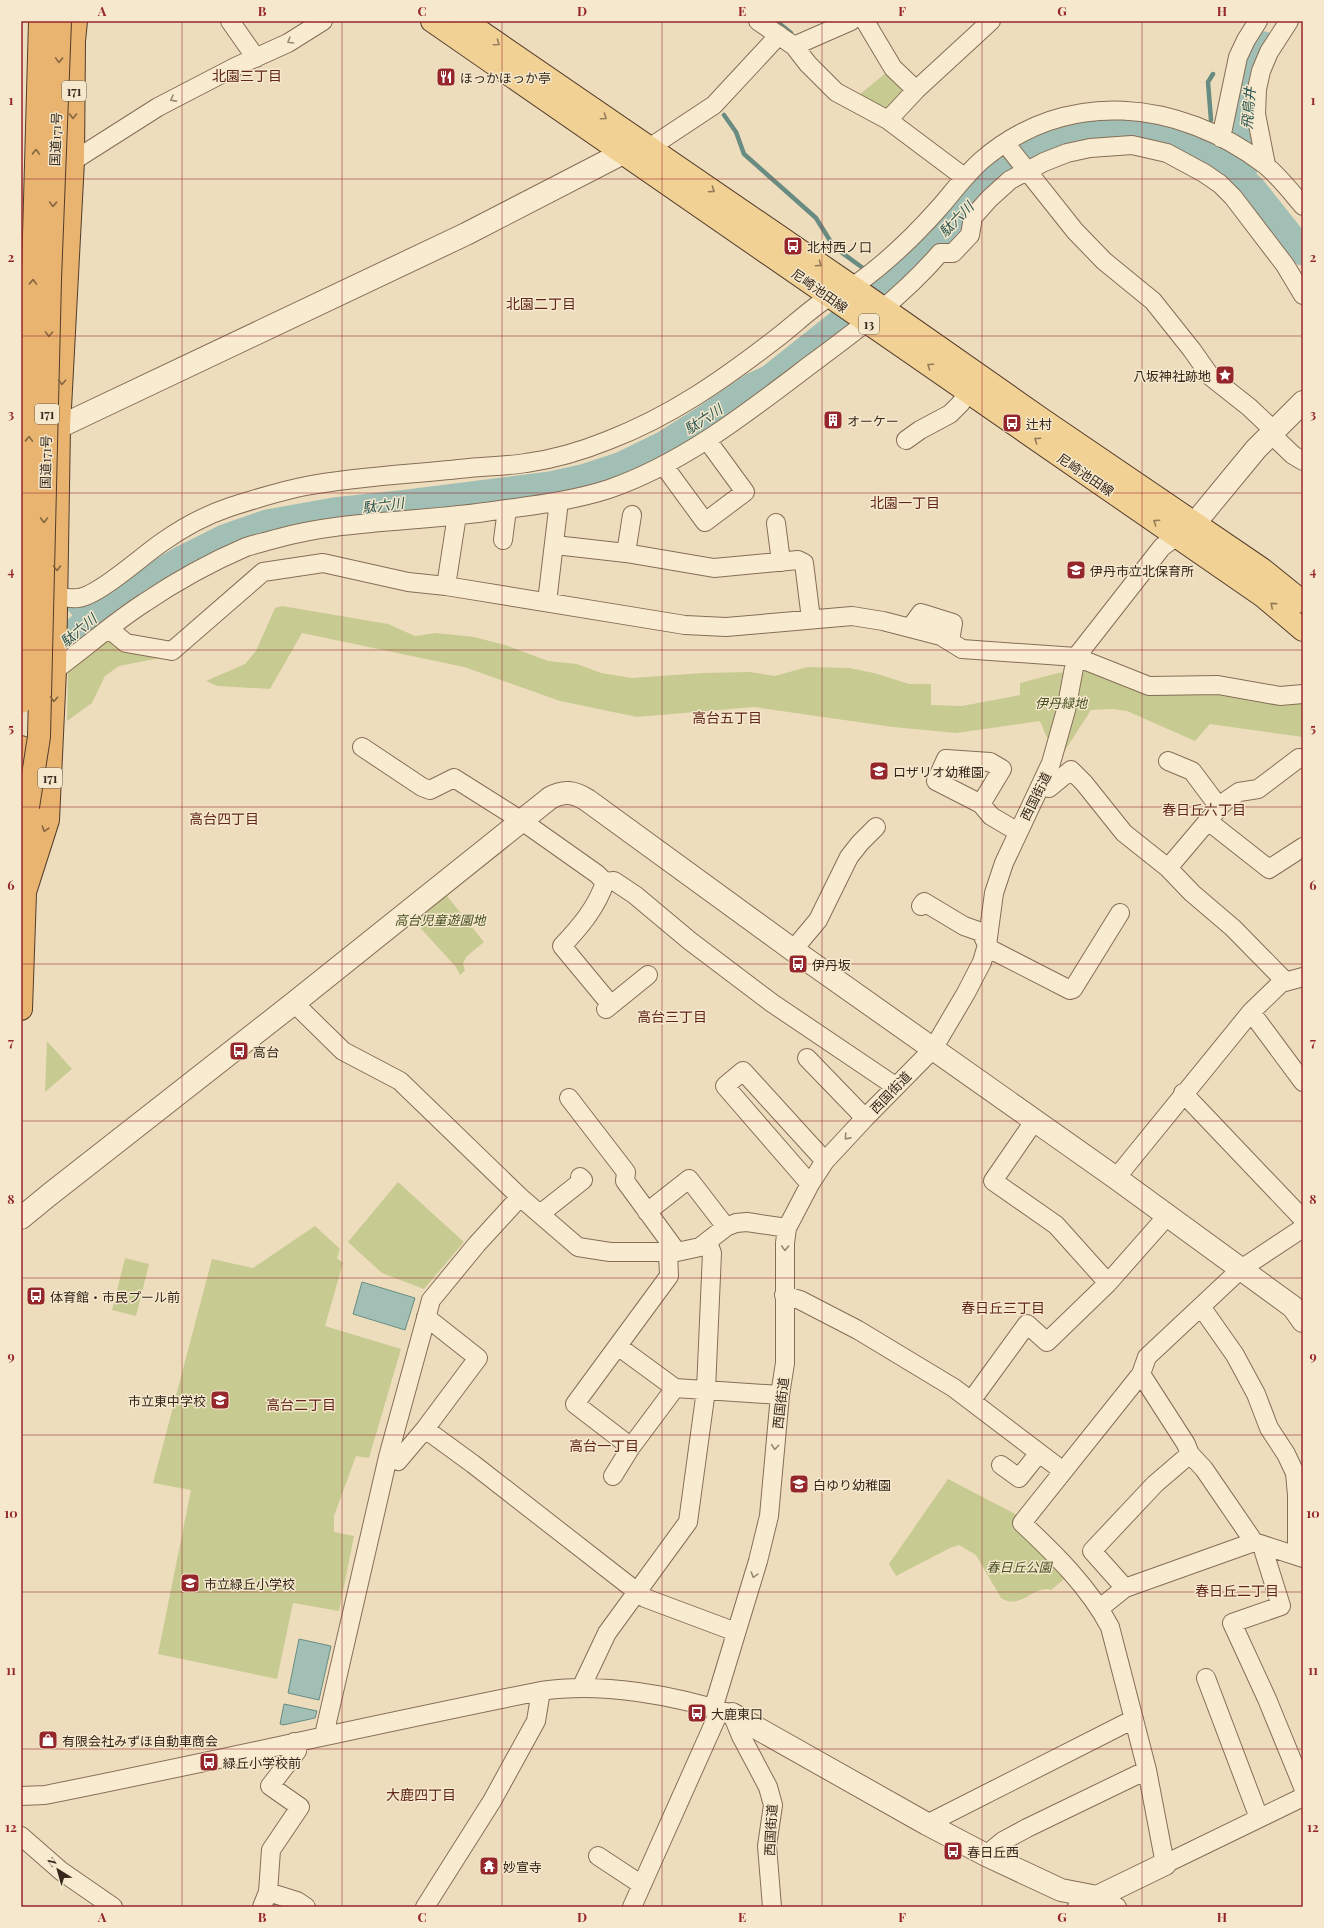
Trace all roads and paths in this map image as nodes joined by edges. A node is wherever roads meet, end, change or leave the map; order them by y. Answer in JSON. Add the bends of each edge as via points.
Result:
{"nodes":[{"id":1,"x":40,"y":21,"type":"edge"},
{"id":2,"x":60,"y":21,"type":"edge"},
{"id":3,"x":76,"y":21,"type":"edge"},
{"id":4,"x":230,"y":21,"type":"edge"},
{"id":5,"x":323,"y":21,"type":"edge"},
{"id":6,"x":432,"y":21,"type":"edge"},
{"id":7,"x":465,"y":21,"type":"edge"},
{"id":8,"x":758,"y":21,"type":"edge"},
{"id":9,"x":851,"y":21,"type":"edge"},
{"id":10,"x":866,"y":21,"type":"edge"},
{"id":11,"x":991,"y":21,"type":"edge"},
{"id":12,"x":1258,"y":21,"type":"edge"},
{"id":13,"x":1289,"y":21,"type":"edge"},
{"id":14,"x":779,"y":35,"type":"junction"},
{"id":15,"x":794,"y":46,"type":"junction"},
{"id":16,"x":256,"y":58,"type":"junction"},
{"id":17,"x":916,"y":90,"type":"junction"},
{"id":18,"x":888,"y":120,"type":"junction"},
{"id":19,"x":1226,"y":141,"type":"junction"},
{"id":20,"x":1005,"y":143,"type":"junction"},
{"id":21,"x":649,"y":148,"type":"junction"},
{"id":22,"x":623,"y":153,"type":"junction"},
{"id":23,"x":73,"y":161,"type":"junction"},
{"id":24,"x":1262,"y":163,"type":"junction"},
{"id":25,"x":1027,"y":171,"type":"junction"},
{"id":26,"x":964,"y":177,"type":"junction"},
{"id":27,"x":21,"y":198,"type":"edge"},
{"id":28,"x":1303,"y":206,"type":"edge"},
{"id":29,"x":853,"y":287,"type":"junction"},
{"id":30,"x":1303,"y":295,"type":"edge"},
{"id":31,"x":830,"y":297,"type":"junction"},
{"id":32,"x":884,"y":308,"type":"junction"},
{"id":33,"x":866,"y":322,"type":"junction"},
{"id":34,"x":968,"y":393,"type":"junction"},
{"id":35,"x":1303,"y":402,"type":"edge"},
{"id":36,"x":60,"y":427,"type":"junction"},
{"id":37,"x":1272,"y":435,"type":"junction"},
{"id":38,"x":706,"y":440,"type":"junction"},
{"id":39,"x":906,"y":440,"type":"dead end"},
{"id":40,"x":1303,"y":461,"type":"edge"},
{"id":41,"x":664,"y":466,"type":"junction"},
{"id":42,"x":559,"y":501,"type":"junction"},
{"id":43,"x":507,"y":509,"type":"junction"},
{"id":44,"x":457,"y":515,"type":"junction"},
{"id":45,"x":632,"y":515,"type":"dead end"},
{"id":46,"x":776,"y":523,"type":"dead end"},
{"id":47,"x":1195,"y":523,"type":"junction"},
{"id":48,"x":1175,"y":535,"type":"junction"},
{"id":49,"x":503,"y":540,"type":"dead end"},
{"id":50,"x":555,"y":545,"type":"junction"},
{"id":51,"x":626,"y":553,"type":"junction"},
{"id":52,"x":781,"y":562,"type":"junction"},
{"id":53,"x":446,"y":586,"type":"junction"},
{"id":54,"x":57,"y":601,"type":"junction"},
{"id":55,"x":547,"y":602,"type":"junction"},
{"id":56,"x":1303,"y":602,"type":"edge"},
{"id":57,"x":811,"y":619,"type":"junction"},
{"id":58,"x":109,"y":629,"type":"junction"},
{"id":59,"x":1303,"y":630,"type":"edge"},
{"id":60,"x":1076,"y":657,"type":"junction"},
{"id":61,"x":55,"y":665,"type":"junction"},
{"id":62,"x":1303,"y":694,"type":"edge"},
{"id":63,"x":21,"y":702,"type":"edge"},
{"id":64,"x":21,"y":747,"type":"edge"},
{"id":65,"x":362,"y":747,"type":"dead end"},
{"id":66,"x":1299,"y":758,"type":"dead end"},
{"id":67,"x":1168,"y":761,"type":"dead end"},
{"id":68,"x":1040,"y":786,"type":"junction"},
{"id":69,"x":981,"y":804,"type":"dead end"},
{"id":70,"x":28,"y":807,"type":"junction"},
{"id":71,"x":1214,"y":814,"type":"junction"},
{"id":72,"x":522,"y":821,"type":"junction"},
{"id":73,"x":876,"y":827,"type":"dead end"},
{"id":74,"x":1018,"y":832,"type":"junction"},
{"id":75,"x":1303,"y":847,"type":"edge"},
{"id":76,"x":1168,"y":868,"type":"junction"},
{"id":77,"x":605,"y":882,"type":"junction"},
{"id":78,"x":23,"y":886,"type":"edge"},
{"id":79,"x":921,"y":906,"type":"dead end"},
{"id":80,"x":1120,"y":913,"type":"dead end"},
{"id":81,"x":987,"y":945,"type":"junction"},
{"id":82,"x":792,"y":950,"type":"junction"},
{"id":83,"x":648,"y":975,"type":"dead end"},
{"id":84,"x":1303,"y":977,"type":"edge"},
{"id":85,"x":1285,"y":982,"type":"junction"},
{"id":86,"x":294,"y":1003,"type":"junction"},
{"id":87,"x":21,"y":1008,"type":"edge"},
{"id":88,"x":1251,"y":1012,"type":"junction"},
{"id":89,"x":933,"y":1049,"type":"junction"},
{"id":90,"x":807,"y":1058,"type":"dead end"},
{"id":91,"x":1303,"y":1082,"type":"edge"},
{"id":92,"x":895,"y":1086,"type":"junction"},
{"id":93,"x":1183,"y":1093,"type":"junction"},
{"id":94,"x":569,"y":1098,"type":"dead end"},
{"id":95,"x":865,"y":1118,"type":"junction"},
{"id":96,"x":1034,"y":1120,"type":"junction"},
{"id":97,"x":826,"y":1161,"type":"junction"},
{"id":98,"x":1116,"y":1178,"type":"junction"},
{"id":99,"x":583,"y":1180,"type":"dead end"},
{"id":100,"x":810,"y":1184,"type":"junction"},
{"id":101,"x":520,"y":1197,"type":"junction"},
{"id":102,"x":648,"y":1212,"type":"junction"},
{"id":103,"x":540,"y":1214,"type":"junction"},
{"id":104,"x":1168,"y":1215,"type":"junction"},
{"id":105,"x":21,"y":1218,"type":"edge"},
{"id":106,"x":1303,"y":1219,"type":"edge"},
{"id":107,"x":726,"y":1227,"type":"junction"},
{"id":108,"x":787,"y":1228,"type":"junction"},
{"id":109,"x":1303,"y":1228,"type":"edge"},
{"id":110,"x":708,"y":1243,"type":"junction"},
{"id":111,"x":672,"y":1253,"type":"junction"},
{"id":112,"x":1241,"y":1268,"type":"junction"},
{"id":113,"x":1108,"y":1283,"type":"junction"},
{"id":114,"x":784,"y":1296,"type":"junction"},
{"id":115,"x":1202,"y":1308,"type":"junction"},
{"id":116,"x":1300,"y":1309,"type":"edge"},
{"id":117,"x":426,"y":1317,"type":"junction"},
{"id":118,"x":619,"y":1347,"type":"junction"},
{"id":119,"x":1141,"y":1374,"type":"junction"},
{"id":120,"x":675,"y":1388,"type":"junction"},
{"id":121,"x":706,"y":1390,"type":"junction"},
{"id":122,"x":780,"y":1395,"type":"junction"},
{"id":123,"x":971,"y":1401,"type":"junction"},
{"id":124,"x":424,"y":1429,"type":"junction"},
{"id":125,"x":631,"y":1446,"type":"junction"},
{"id":126,"x":1039,"y":1453,"type":"junction"},
{"id":127,"x":1190,"y":1454,"type":"junction"},
{"id":128,"x":388,"y":1457,"type":"junction"},
{"id":129,"x":1001,"y":1465,"type":"dead end"},
{"id":130,"x":1063,"y":1471,"type":"junction"},
{"id":131,"x":612,"y":1476,"type":"dead end"},
{"id":132,"x":1260,"y":1544,"type":"junction"},
{"id":133,"x":1300,"y":1557,"type":"edge"},
{"id":134,"x":1125,"y":1588,"type":"junction"},
{"id":135,"x":637,"y":1592,"type":"junction"},
{"id":136,"x":1100,"y":1608,"type":"junction"},
{"id":137,"x":736,"y":1632,"type":"junction"},
{"id":138,"x":1206,"y":1678,"type":"dead end"},
{"id":139,"x":581,"y":1688,"type":"junction"},
{"id":140,"x":541,"y":1691,"type":"junction"},
{"id":141,"x":722,"y":1711,"type":"junction"},
{"id":142,"x":1134,"y":1719,"type":"junction"},
{"id":143,"x":324,"y":1735,"type":"junction"},
{"id":144,"x":294,"y":1742,"type":"junction"},
{"id":145,"x":1147,"y":1770,"type":"junction"},
{"id":146,"x":1303,"y":1787,"type":"edge"},
{"id":147,"x":21,"y":1796,"type":"edge"},
{"id":148,"x":1303,"y":1797,"type":"edge"},
{"id":149,"x":1259,"y":1818,"type":"junction"},
{"id":150,"x":927,"y":1824,"type":"junction"},
{"id":151,"x":21,"y":1836,"type":"edge"},
{"id":152,"x":986,"y":1855,"type":"junction"},
{"id":153,"x":598,"y":1856,"type":"dead end"},
{"id":154,"x":1165,"y":1864,"type":"junction"},
{"id":155,"x":642,"y":1885,"type":"junction"},
{"id":156,"x":1097,"y":1897,"type":"junction"},
{"id":157,"x":265,"y":1900,"type":"edge"},
{"id":158,"x":113,"y":1907,"type":"edge"},
{"id":159,"x":306,"y":1907,"type":"edge"},
{"id":160,"x":425,"y":1907,"type":"edge"},
{"id":161,"x":632,"y":1907,"type":"edge"},
{"id":162,"x":772,"y":1907,"type":"edge"},
{"id":163,"x":1077,"y":1907,"type":"edge"},
{"id":164,"x":1117,"y":1907,"type":"edge"}],
"edges":[{"from":63,"to":1,"type":"highway","name":"国道171号","number":"171","one_way":true,"bridge":true},
{"from":2,"to":70,"type":"highway","name":"国道171号","number":"171","one_way":true,"bridge":true,"via":[[50,279],[39,737]]},
{"from":3,"to":23,"type":"highway","number":"171","one_way":true},
{"from":4,"to":16,"type":"street"},
{"from":5,"to":16,"type":"street","one_way":true,"via":[[288,43]]},
{"from":6,"to":22,"type":"main road","name":"尼崎池田線","number":"13"},
{"from":7,"to":21,"type":"main road","name":"尼崎池田線","number":"13","one_way":true},
{"from":8,"to":14,"type":"street"},
{"from":9,"to":15,"type":"street"},
{"from":10,"to":17,"type":"street","via":[[893,68]]},
{"from":11,"to":17,"type":"street"},
{"from":12,"to":19,"type":"street","via":[[1238,57]]},
{"from":13,"to":24,"type":"street","via":[[1269,52],[1257,89],[1256,114]]},
{"from":14,"to":15,"type":"street"},
{"from":14,"to":21,"type":"street","via":[[714,105]]},
{"from":15,"to":18,"type":"street","via":[[836,92]]},
{"from":16,"to":23,"type":"street","one_way":true,"via":[[158,107]]},
{"from":17,"to":18,"type":"street"},
{"from":18,"to":26,"type":"street"},
{"from":19,"to":20,"type":"street","via":[[1173,118],[1141,111],[1107,110],[1080,112],[1043,122],[1022,131]]},
{"from":19,"to":24,"type":"street"},
{"from":20,"to":25,"type":"street"},
{"from":20,"to":26,"type":"street"},
{"from":21,"to":22,"type":"street"},
{"from":21,"to":29,"type":"main road","name":"尼崎池田線","number":"13","one_way":true},
{"from":22,"to":31,"type":"main road","name":"尼崎池田線","number":"13"},
{"from":22,"to":36,"type":"street","via":[[466,234]]},
{"from":23,"to":27,"type":"street"},
{"from":23,"to":36,"type":"highway","number":"171","one_way":true},
{"from":24,"to":28,"type":"street"},
{"from":25,"to":30,"type":"street","via":[[1067,153],[1090,148],[1132,145],[1167,153],[1204,172],[1233,197],[1285,265]]},
{"from":25,"to":32,"type":"street","via":[[1010,180],[989,199],[973,217],[970,235],[953,253],[940,254]]},
{"from":25,"to":37,"type":"street","via":[[1075,231],[1104,261],[1153,301],[1211,377],[1267,424]]},
{"from":26,"to":29,"type":"street","via":[[912,236]]},
{"from":29,"to":31,"type":"street"},
{"from":29,"to":32,"type":"main road","name":"尼崎池田線","number":"13"},
{"from":31,"to":33,"type":"main road","name":"尼崎池田線","number":"13"},
{"from":31,"to":54,"type":"street","via":[[765,348],[683,406],[608,441],[567,455],[524,464],[341,481],[264,496],[224,509],[194,523],[165,540],[89,594]]},
{"from":32,"to":33,"type":"street"},
{"from":32,"to":47,"type":"main road","name":"尼崎池田線","number":"13"},
{"from":34,"to":33,"type":"main road","name":"尼崎池田線","number":"13","one_way":true},
{"from":33,"to":38,"type":"street"},
{"from":34,"to":39,"type":"street","via":[[950,414]]},
{"from":48,"to":34,"type":"main road","name":"尼崎池田線","number":"13","one_way":true},
{"from":35,"to":37,"type":"street"},
{"from":36,"to":54,"type":"highway","number":"171","one_way":true},
{"from":37,"to":40,"type":"street"},
{"from":37,"to":47,"type":"street","via":[[1256,449]]},
{"from":38,"to":41,"type":"street"},
{"from":38,"to":41,"type":"street","via":[[745,492],[707,524]]},
{"from":41,"to":42,"type":"street","via":[[608,489]]},
{"from":42,"to":43,"type":"street"},
{"from":42,"to":50,"type":"street"},
{"from":43,"to":44,"type":"street"},
{"from":43,"to":49,"type":"street"},
{"from":44,"to":53,"type":"street"},
{"from":44,"to":58,"type":"street","via":[[326,527],[247,547],[171,586]]},
{"from":45,"to":51,"type":"street"},
{"from":46,"to":52,"type":"street"},
{"from":47,"to":48,"type":"street","name":"西国街道"},
{"from":47,"to":56,"type":"main road","name":"尼崎池田線","number":"13","via":[[1262,569]]},
{"from":59,"to":48,"type":"main road","name":"尼崎池田線","number":"13","one_way":true,"via":[[1264,597]]},
{"from":48,"to":60,"type":"street","name":"西国街道","via":[[1162,547]]},
{"from":50,"to":51,"type":"street"},
{"from":50,"to":55,"type":"street"},
{"from":51,"to":52,"type":"street","via":[[714,568]]},
{"from":52,"to":57,"type":"street","via":[[798,560],[804,563]]},
{"from":53,"to":55,"type":"street"},
{"from":53,"to":58,"type":"street","via":[[408,582],[323,563],[263,572],[172,652],[126,643]]},
{"from":54,"to":61,"type":"highway","number":"171"},
{"from":55,"to":57,"type":"street","via":[[685,625],[726,627]]},
{"from":57,"to":60,"type":"street","via":[[852,616],[941,636],[962,649]]},
{"from":58,"to":61,"type":"street"},
{"from":60,"to":62,"type":"street","via":[[1149,686],[1218,685],[1280,696]]},
{"from":60,"to":68,"type":"street","name":"西国街道","via":[[1066,710],[1051,763]]},
{"from":61,"to":78,"type":"highway","number":"171","one_way":true,"via":[[48,820]]},
{"from":64,"to":70,"type":"highway","name":"国道171号","number":"171","bridge":true},
{"from":65,"to":72,"type":"street","via":[[422,787],[430,790],[454,778]]},
{"from":66,"to":71,"type":"street","via":[[1258,789],[1239,792]]},
{"from":67,"to":71,"type":"street","via":[[1192,772]]},
{"from":68,"to":74,"type":"street","name":"西国街道"},
{"from":68,"to":76,"type":"street","via":[[1049,788],[1071,770],[1124,833]]},
{"from":69,"to":74,"type":"street","via":[[991,816]]},
{"from":70,"to":78,"type":"highway","name":"国道171号","number":"171"},
{"from":71,"to":75,"type":"street","via":[[1269,869]]},
{"from":71,"to":76,"type":"street"},
{"from":72,"to":77,"type":"street"},
{"from":72,"to":82,"type":"street","via":[[557,794],[569,792],[578,795],[594,804]]},
{"from":72,"to":86,"type":"street"},
{"from":73,"to":82,"type":"street","via":[[849,857],[818,920]]},
{"from":74,"to":81,"type":"street","name":"西国街道","via":[[994,893]]},
{"from":76,"to":85,"type":"street","via":[[1192,893],[1233,928]]},
{"from":77,"to":83,"type":"street","via":[[589,914],[558,950],[608,1007]]},
{"from":77,"to":92,"type":"street","via":[[614,881],[635,895],[690,941],[772,1003]]},
{"from":78,"to":87,"type":"highway","name":"国道171号","number":"171"},
{"from":79,"to":81,"type":"street","via":[[924,902],[964,926],[981,932]]},
{"from":80,"to":81,"type":"street","via":[[1070,990],[992,950]]},
{"from":81,"to":89,"type":"street","name":"西国街道","via":[[982,962],[966,993]]},
{"from":82,"to":89,"type":"street"},
{"from":84,"to":85,"type":"street"},
{"from":85,"to":88,"type":"street"},
{"from":86,"to":101,"type":"street","via":[[343,1051],[400,1081]]},
{"from":86,"to":105,"type":"street"},
{"from":88,"to":91,"type":"street"},
{"from":88,"to":93,"type":"street"},
{"from":89,"to":92,"type":"street","name":"西国街道"},
{"from":89,"to":96,"type":"street"},
{"from":90,"to":95,"type":"street"},
{"from":92,"to":95,"type":"street","name":"西国街道"},
{"from":93,"to":98,"type":"street"},
{"from":93,"to":106,"type":"street"},
{"from":94,"to":102,"type":"street","via":[[626,1172],[625,1181]]},
{"from":95,"to":97,"type":"street","name":"西国街道","one_way":true},
{"from":96,"to":98,"type":"street"},
{"from":96,"to":113,"type":"street","via":[[993,1180],[1056,1225]]},
{"from":97,"to":100,"type":"street","name":"西国街道"},
{"from":97,"to":100,"type":"street","via":[[743,1070],[725,1086]]},
{"from":98,"to":104,"type":"street"},
{"from":99,"to":103,"type":"street"},
{"from":100,"to":108,"type":"street","name":"西国街道"},
{"from":101,"to":103,"type":"street"},
{"from":101,"to":117,"type":"street","via":[[431,1300]]},
{"from":102,"to":107,"type":"street","via":[[689,1179]]},
{"from":102,"to":111,"type":"street"},
{"from":103,"to":111,"type":"street","via":[[578,1248],[610,1252]]},
{"from":104,"to":112,"type":"street"},
{"from":104,"to":113,"type":"street"},
{"from":107,"to":108,"type":"street","via":[[743,1222]]},
{"from":107,"to":110,"type":"street"},
{"from":108,"to":114,"type":"street","name":"西国街道","one_way":true},
{"from":109,"to":112,"type":"street"},
{"from":110,"to":111,"type":"street","via":[[692,1250]]},
{"from":110,"to":121,"type":"street","via":[[712,1253]]},
{"from":111,"to":118,"type":"street","via":[[669,1276]]},
{"from":112,"to":115,"type":"street"},
{"from":112,"to":116,"type":"street"},
{"from":113,"to":123,"type":"street","via":[[1047,1342],[1027,1324]]},
{"from":114,"to":122,"type":"street","name":"西国街道","via":[[785,1363]]},
{"from":114,"to":123,"type":"street","via":[[800,1300],[858,1330]]},
{"from":115,"to":119,"type":"street","via":[[1148,1357]]},
{"from":115,"to":133,"type":"street","via":[[1235,1355],[1295,1473]]},
{"from":117,"to":124,"type":"street","via":[[478,1358]]},
{"from":117,"to":128,"type":"street"},
{"from":118,"to":120,"type":"street"},
{"from":118,"to":125,"type":"street","via":[[575,1404]]},
{"from":119,"to":127,"type":"street"},
{"from":119,"to":130,"type":"street"},
{"from":120,"to":121,"type":"street"},
{"from":120,"to":125,"type":"street"},
{"from":121,"to":122,"type":"street"},
{"from":121,"to":135,"type":"street","via":[[688,1522]]},
{"from":122,"to":137,"type":"street","name":"西国街道","one_way":true,"via":[[769,1516]]},
{"from":123,"to":126,"type":"street"},
{"from":124,"to":128,"type":"street","via":[[398,1461]]},
{"from":124,"to":135,"type":"street"},
{"from":125,"to":131,"type":"street"},
{"from":126,"to":129,"type":"street","via":[[1019,1478]]},
{"from":126,"to":130,"type":"street"},
{"from":127,"to":132,"type":"street"},
{"from":127,"to":134,"type":"street","via":[[1155,1484],[1092,1551]]},
{"from":128,"to":143,"type":"street"},
{"from":130,"to":136,"type":"street","via":[[1022,1523],[1071,1572]]},
{"from":132,"to":133,"type":"street"},
{"from":132,"to":134,"type":"street"},
{"from":132,"to":146,"type":"street","via":[[1281,1606],[1232,1623]]},
{"from":134,"to":136,"type":"street"},
{"from":135,"to":137,"type":"street","via":[[645,1598]]},
{"from":135,"to":139,"type":"street","via":[[608,1633]]},
{"from":136,"to":142,"type":"street","via":[[1110,1627]]},
{"from":137,"to":141,"type":"street","name":"西国街道"},
{"from":138,"to":149,"type":"street"},
{"from":139,"to":140,"type":"street"},
{"from":139,"to":141,"type":"street","via":[[650,1694]]},
{"from":140,"to":143,"type":"street"},
{"from":140,"to":160,"type":"street","via":[[536,1721],[492,1801]]},
{"from":141,"to":150,"type":"street"},
{"from":141,"to":155,"type":"street"},
{"from":141,"to":162,"type":"street","name":"西国街道","via":[[741,1736],[768,1786],[773,1805],[767,1846]]},
{"from":142,"to":145,"type":"street"},
{"from":142,"to":150,"type":"street"},
{"from":143,"to":144,"type":"street"},
{"from":144,"to":147,"type":"street","via":[[53,1793]]},
{"from":144,"to":157,"type":"street","via":[[296,1752],[270,1786],[300,1807],[271,1850]]},
{"from":145,"to":152,"type":"street","via":[[1015,1834]]},
{"from":145,"to":154,"type":"street"},
{"from":148,"to":149,"type":"street"},
{"from":149,"to":154,"type":"street"},
{"from":150,"to":152,"type":"street"},
{"from":151,"to":158,"type":"street","via":[[61,1871]]},
{"from":152,"to":156,"type":"street","via":[[1060,1890]]},
{"from":153,"to":155,"type":"street"},
{"from":154,"to":156,"type":"street"},
{"from":155,"to":161,"type":"street"},
{"from":156,"to":163,"type":"street"},
{"from":156,"to":164,"type":"street"},
{"from":157,"to":159,"type":"street","via":[[296,1901]]}]}
